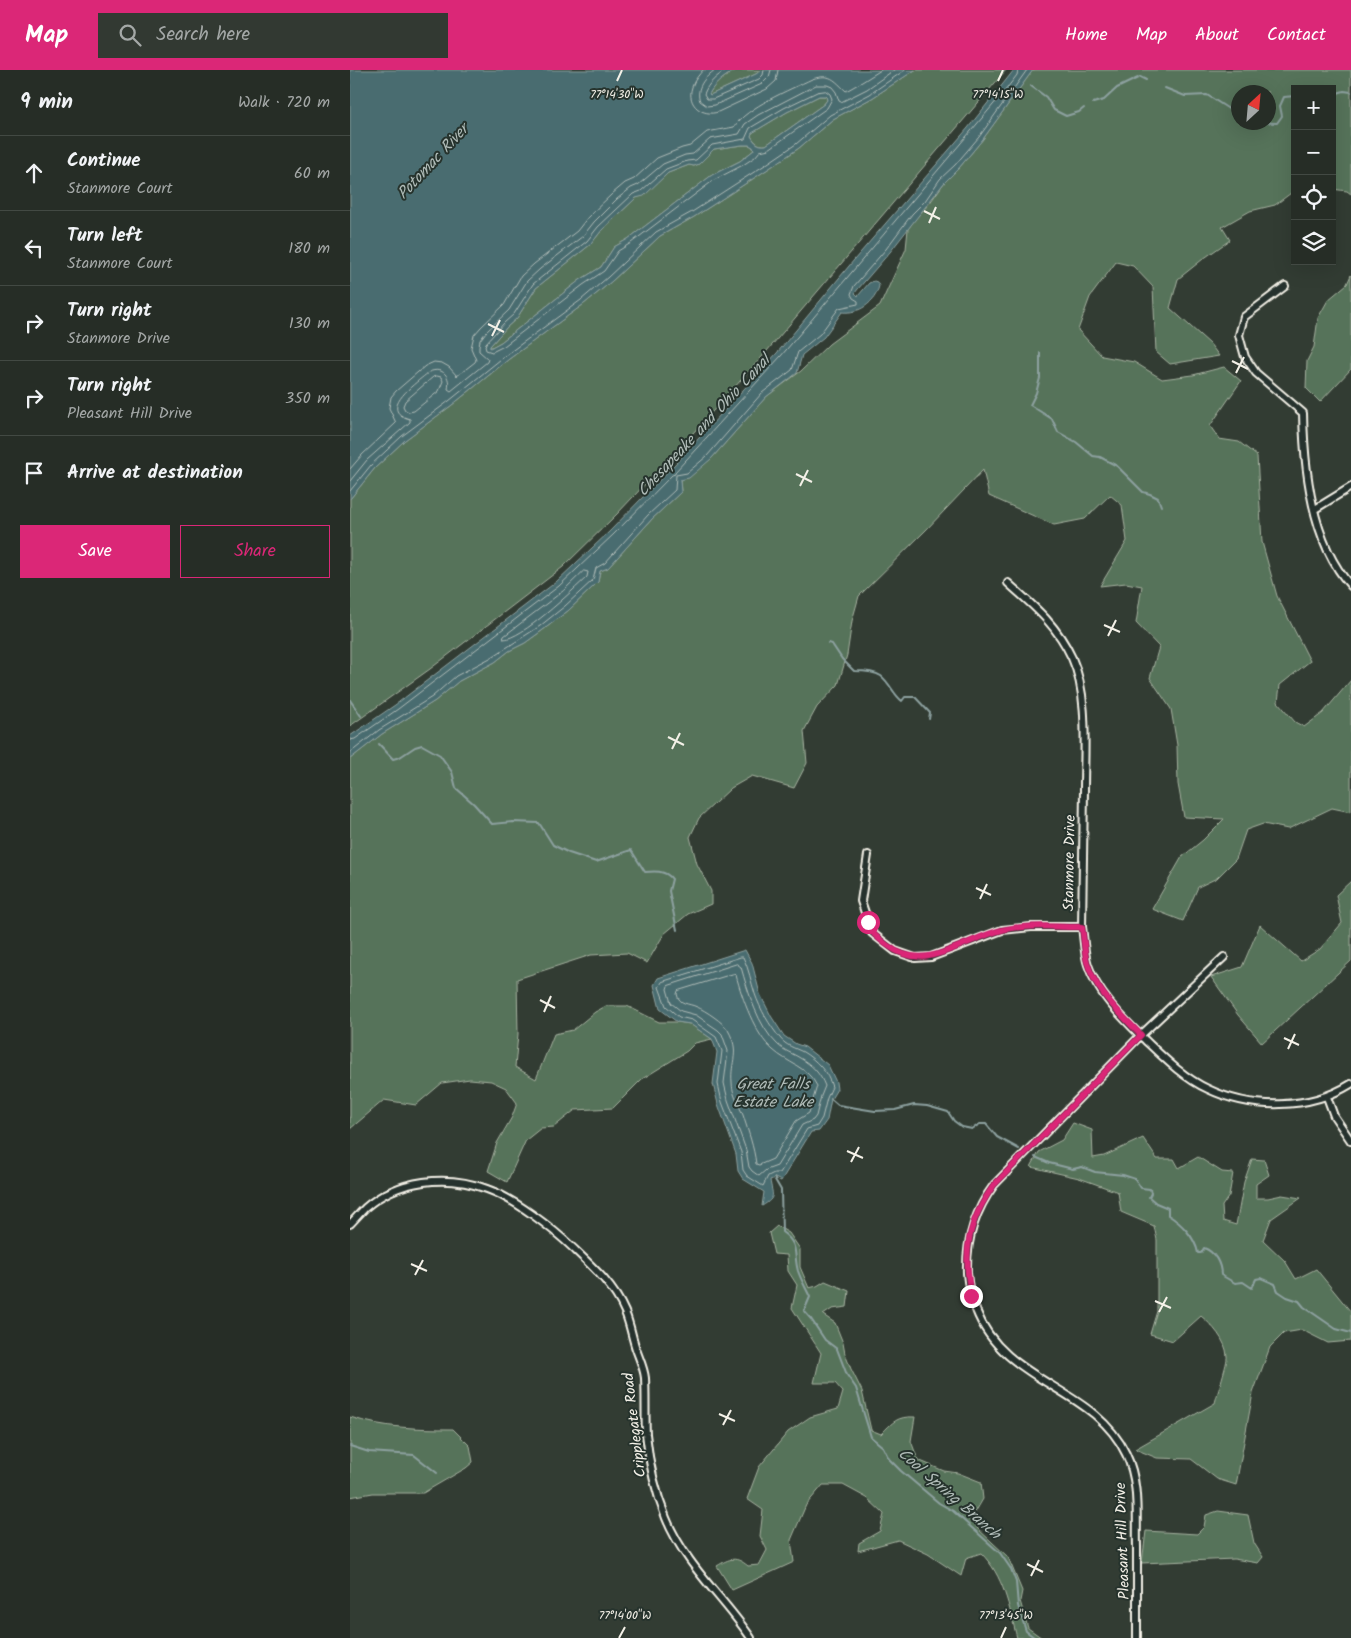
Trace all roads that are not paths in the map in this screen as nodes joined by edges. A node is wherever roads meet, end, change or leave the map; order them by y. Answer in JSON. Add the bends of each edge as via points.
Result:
{"nodes":[{"id":1,"x":1285,"y":286,"type":"dead end"},
{"id":2,"x":1351,"y":487,"type":"edge"},
{"id":3,"x":1314,"y":509,"type":"junction"},
{"id":4,"x":1008,"y":583,"type":"dead end"},
{"id":5,"x":1351,"y":586,"type":"edge"},
{"id":6,"x":868,"y":855,"type":"dead end"},
{"id":7,"x":1082,"y":927,"type":"junction"},
{"id":8,"x":1224,"y":957,"type":"dead end"},
{"id":9,"x":1141,"y":1035,"type":"junction"},
{"id":10,"x":1351,"y":1084,"type":"edge"},
{"id":11,"x":1327,"y":1096,"type":"junction"},
{"id":12,"x":1351,"y":1141,"type":"edge"},
{"id":13,"x":350,"y":1224,"type":"edge"},
{"id":14,"x":751,"y":1638,"type":"edge"},
{"id":15,"x":1137,"y":1638,"type":"edge"}],
"edges":[{"from":1,"to":3,"type":"street","via":[[1244,317],[1239,335],[1245,357],[1256,373],[1303,413],[1306,463]]},
{"from":2,"to":3,"type":"street"},
{"from":3,"to":5,"type":"street","via":[[1331,560]]},
{"from":4,"to":7,"type":"street","name":"Stanmore Drive","via":[[1043,614],[1064,641],[1078,676],[1083,702],[1084,752]]},
{"from":6,"to":7,"type":"street","via":[[861,901],[872,933],[895,951],[915,958],[931,957],[1002,930]]},
{"from":7,"to":9,"type":"street","name":"Stanmore Drive","via":[[1085,952],[1095,980],[1109,1001]]},
{"from":8,"to":9,"type":"street","name":"Pleasant Hill Drive"},
{"from":9,"to":11,"type":"street","name":"Stanmore Drive","via":[[1187,1077],[1230,1098],[1285,1104]]},
{"from":9,"to":15,"type":"street","name":"Pleasant Hill Drive","via":[[994,1185],[975,1218],[966,1256],[971,1296],[980,1322],[994,1342],[1029,1373],[1081,1404],[1105,1423],[1126,1454],[1136,1489]]},
{"from":10,"to":11,"type":"street","name":"Stanmore Drive"},
{"from":11,"to":12,"type":"street","via":[[1334,1116]]},
{"from":13,"to":14,"type":"street","name":"Cripplegate Road","via":[[366,1207],[401,1187],[439,1180],[465,1182],[488,1189],[514,1203],[557,1232],[602,1276],[625,1312],[644,1376],[649,1459],[666,1519],[686,1555]]}]}
